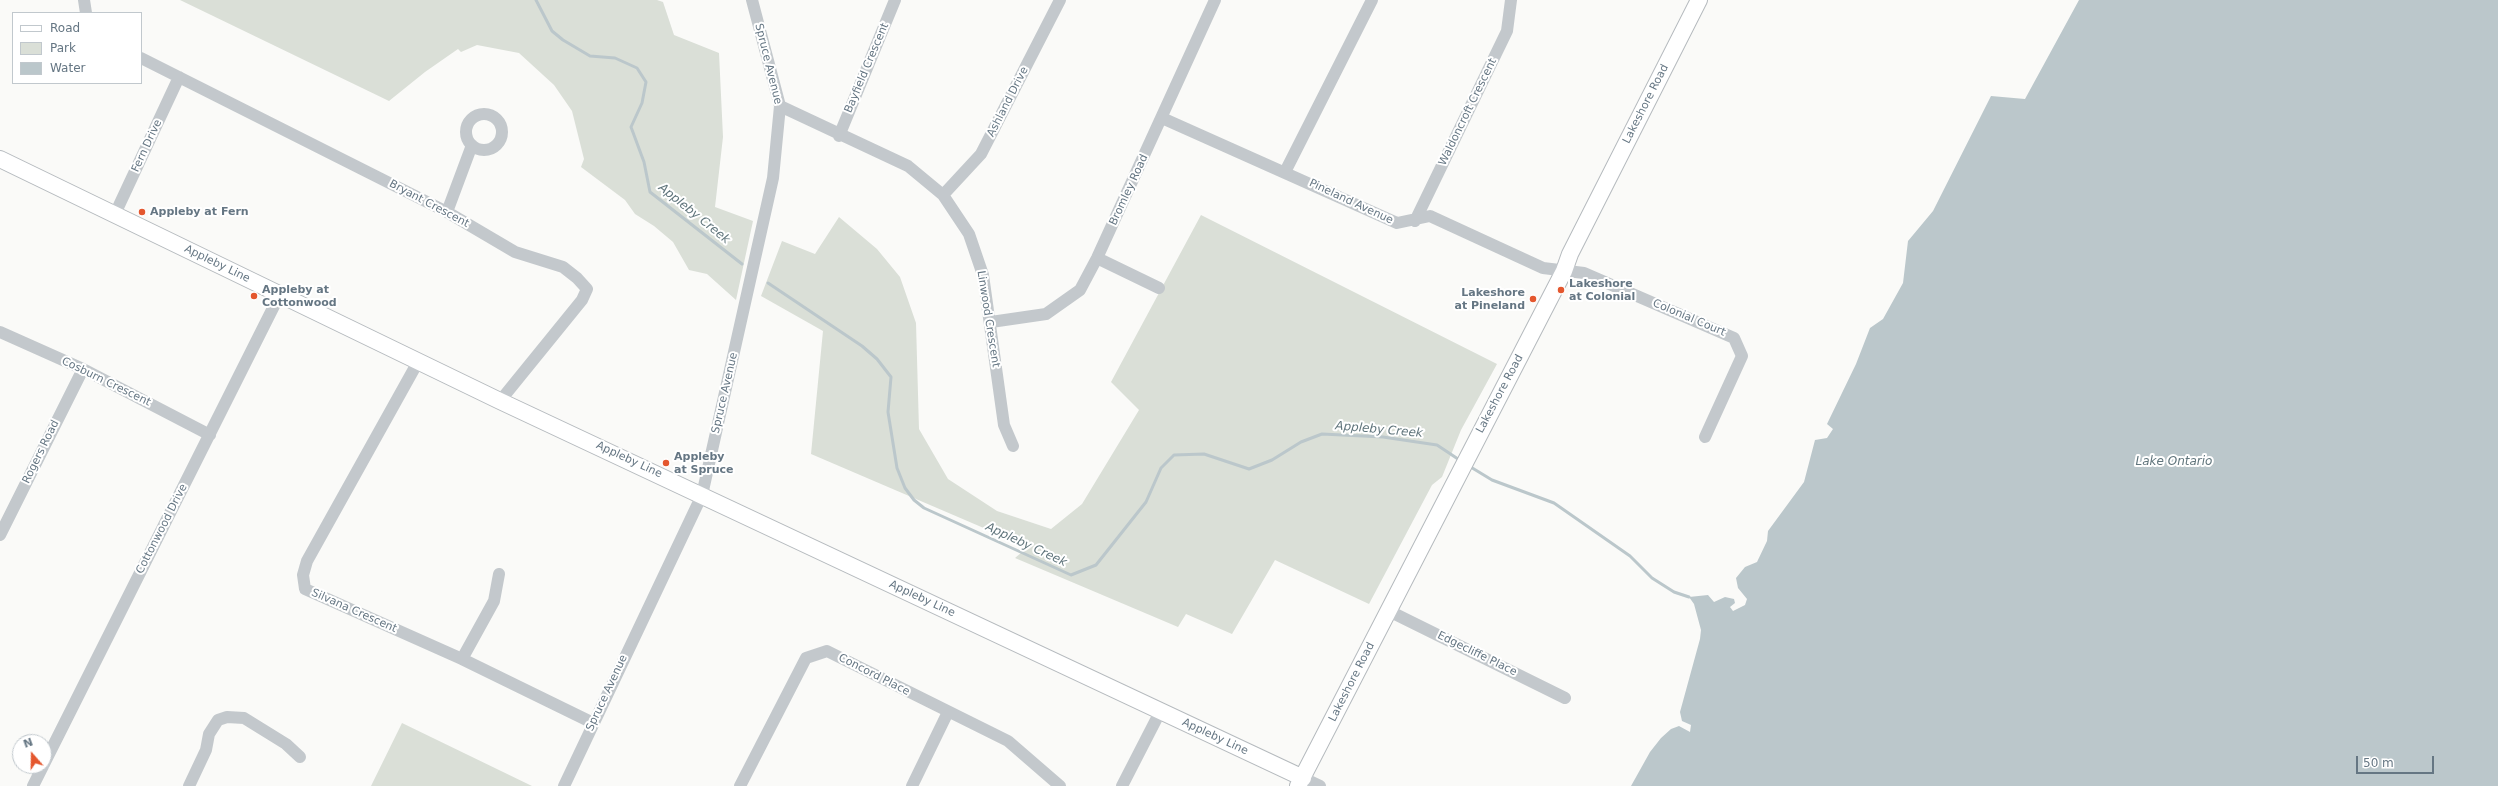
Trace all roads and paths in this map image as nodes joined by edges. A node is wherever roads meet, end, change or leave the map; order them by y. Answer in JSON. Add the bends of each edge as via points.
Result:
{"nodes":[{"id":1,"x":84,"y":0,"type":"edge"},
{"id":2,"x":752,"y":0,"type":"edge"},
{"id":3,"x":895,"y":0,"type":"edge"},
{"id":4,"x":1060,"y":0,"type":"edge"},
{"id":5,"x":1215,"y":0,"type":"edge"},
{"id":6,"x":1372,"y":0,"type":"edge"},
{"id":7,"x":1511,"y":0,"type":"edge"},
{"id":8,"x":1699,"y":0,"type":"edge"},
{"id":9,"x":86,"y":12,"type":"edge"},
{"id":10,"x":142,"y":58,"type":"edge"},
{"id":11,"x":179,"y":77,"type":"junction"},
{"id":12,"x":780,"y":106,"type":"junction"},
{"id":13,"x":1162,"y":118,"type":"junction"},
{"id":14,"x":839,"y":136,"type":"junction"},
{"id":15,"x":472,"y":145,"type":"dead end"},
{"id":16,"x":0,"y":159,"type":"edge"},
{"id":17,"x":1285,"y":172,"type":"junction"},
{"id":18,"x":943,"y":195,"type":"junction"},
{"id":19,"x":447,"y":212,"type":"junction"},
{"id":20,"x":115,"y":214,"type":"junction"},
{"id":21,"x":1415,"y":220,"type":"junction"},
{"id":22,"x":1097,"y":258,"type":"junction"},
{"id":23,"x":1564,"y":271,"type":"junction"},
{"id":24,"x":1159,"y":288,"type":"dead end"},
{"id":25,"x":280,"y":294,"type":"junction"},
{"id":26,"x":991,"y":322,"type":"junction"},
{"id":27,"x":0,"y":332,"type":"edge"},
{"id":28,"x":419,"y":360,"type":"junction"},
{"id":29,"x":83,"y":369,"type":"junction"},
{"id":30,"x":500,"y":401,"type":"junction"},
{"id":31,"x":210,"y":435,"type":"junction"},
{"id":32,"x":1705,"y":437,"type":"dead end"},
{"id":33,"x":1013,"y":446,"type":"dead end"},
{"id":34,"x":702,"y":495,"type":"junction"},
{"id":35,"x":0,"y":535,"type":"edge"},
{"id":36,"x":499,"y":574,"type":"dead end"},
{"id":37,"x":1389,"y":611,"type":"junction"},
{"id":38,"x":462,"y":659,"type":"junction"},
{"id":39,"x":1565,"y":698,"type":"dead end"},
{"id":40,"x":948,"y":712,"type":"junction"},
{"id":41,"x":1160,"y":712,"type":"junction"},
{"id":42,"x":593,"y":723,"type":"junction"},
{"id":43,"x":52,"y":749,"type":"edge"},
{"id":44,"x":300,"y":757,"type":"dead end"},
{"id":45,"x":39,"y":774,"type":"edge"},
{"id":46,"x":1301,"y":782,"type":"edge"},
{"id":47,"x":33,"y":786,"type":"edge"},
{"id":48,"x":189,"y":786,"type":"edge"},
{"id":49,"x":564,"y":786,"type":"edge"},
{"id":50,"x":740,"y":786,"type":"edge"},
{"id":51,"x":912,"y":786,"type":"edge"},
{"id":52,"x":1060,"y":786,"type":"edge"},
{"id":53,"x":1122,"y":786,"type":"edge"},
{"id":54,"x":1320,"y":786,"type":"edge"}],
"edges":[{"from":1,"to":9,"type":"street"},
{"from":2,"to":12,"type":"street","name":"Spruce Avenue"},
{"from":3,"to":14,"type":"street","name":"Bayfield Crescent"},
{"from":4,"to":18,"type":"street","name":"Ashland Drive","via":[[981,154]]},
{"from":5,"to":13,"type":"street","name":"Bromley Road"},
{"from":6,"to":17,"type":"street"},
{"from":7,"to":21,"type":"street","name":"Waldoncroft Crescent","via":[[1507,31]]},
{"from":8,"to":23,"type":"main road","name":"Lakeshore Road","via":[[1570,254]]},
{"from":10,"to":11,"type":"street","name":"Bryant Crescent"},
{"from":11,"to":19,"type":"street","name":"Bryant Crescent"},
{"from":11,"to":20,"type":"street","name":"Fern Drive"},
{"from":12,"to":14,"type":"street","name":"Linwood Crescent"},
{"from":12,"to":34,"type":"street","name":"Spruce Avenue","via":[[773,178]]},
{"from":13,"to":17,"type":"street","name":"Pineland Avenue"},
{"from":13,"to":22,"type":"street","name":"Bromley Road"},
{"from":14,"to":18,"type":"street","name":"Linwood Crescent","via":[[908,166]]},
{"from":15,"to":19,"type":"street"},
{"from":16,"to":20,"type":"main road","name":"Appleby Line"},
{"from":17,"to":21,"type":"street","name":"Pineland Avenue","via":[[1397,223]]},
{"from":18,"to":26,"type":"street","name":"Linwood Crescent","via":[[969,234],[983,275]]},
{"from":19,"to":30,"type":"street","name":"Bryant Crescent","via":[[515,252],[564,267],[587,289],[582,300]]},
{"from":20,"to":25,"type":"main road","name":"Appleby Line"},
{"from":21,"to":23,"type":"street","name":"Pineland Avenue","via":[[1430,216],[1543,268]]},
{"from":22,"to":24,"type":"street"},
{"from":22,"to":26,"type":"street","name":"Bromley Road","via":[[1080,290],[1046,314]]},
{"from":23,"to":32,"type":"street","name":"Colonial Court","via":[[1584,273],[1734,338],[1742,356]]},
{"from":23,"to":37,"type":"main road","name":"Lakeshore Road"},
{"from":25,"to":28,"type":"main road","name":"Appleby Line"},
{"from":25,"to":31,"type":"street","name":"Cottonwood Drive"},
{"from":26,"to":33,"type":"street","name":"Linwood Crescent","via":[[1004,425]]},
{"from":27,"to":29,"type":"street","name":"Cosburn Crescent"},
{"from":28,"to":30,"type":"main road","name":"Appleby Line"},
{"from":28,"to":38,"type":"street","name":"Silvana Crescent","via":[[307,561],[303,575],[305,589]]},
{"from":29,"to":31,"type":"street","name":"Cosburn Crescent"},
{"from":29,"to":35,"type":"street","name":"Rogers Road"},
{"from":30,"to":34,"type":"main road","name":"Appleby Line"},
{"from":31,"to":43,"type":"street","name":"Cottonwood Drive"},
{"from":34,"to":41,"type":"main road","name":"Appleby Line"},
{"from":34,"to":42,"type":"street","name":"Spruce Avenue"},
{"from":36,"to":38,"type":"street","via":[[494,601]]},
{"from":37,"to":39,"type":"street","name":"Edgecliffe Place"},
{"from":37,"to":46,"type":"main road","name":"Lakeshore Road"},
{"from":38,"to":42,"type":"street","name":"Silvana Crescent"},
{"from":40,"to":50,"type":"street","name":"Concord Place","via":[[827,650],[806,658]]},
{"from":40,"to":51,"type":"street"},
{"from":40,"to":52,"type":"street","name":"Concord Place","via":[[1008,741]]},
{"from":41,"to":46,"type":"main road","name":"Appleby Line"},
{"from":41,"to":53,"type":"street"},
{"from":42,"to":49,"type":"street","name":"Spruce Avenue"},
{"from":44,"to":48,"type":"street","via":[[286,744],[244,718],[226,717],[218,720],[209,734],[206,750]]},
{"from":45,"to":47,"type":"street","name":"Cottonwood Drive"},
{"from":46,"to":54,"type":"street"}]}
